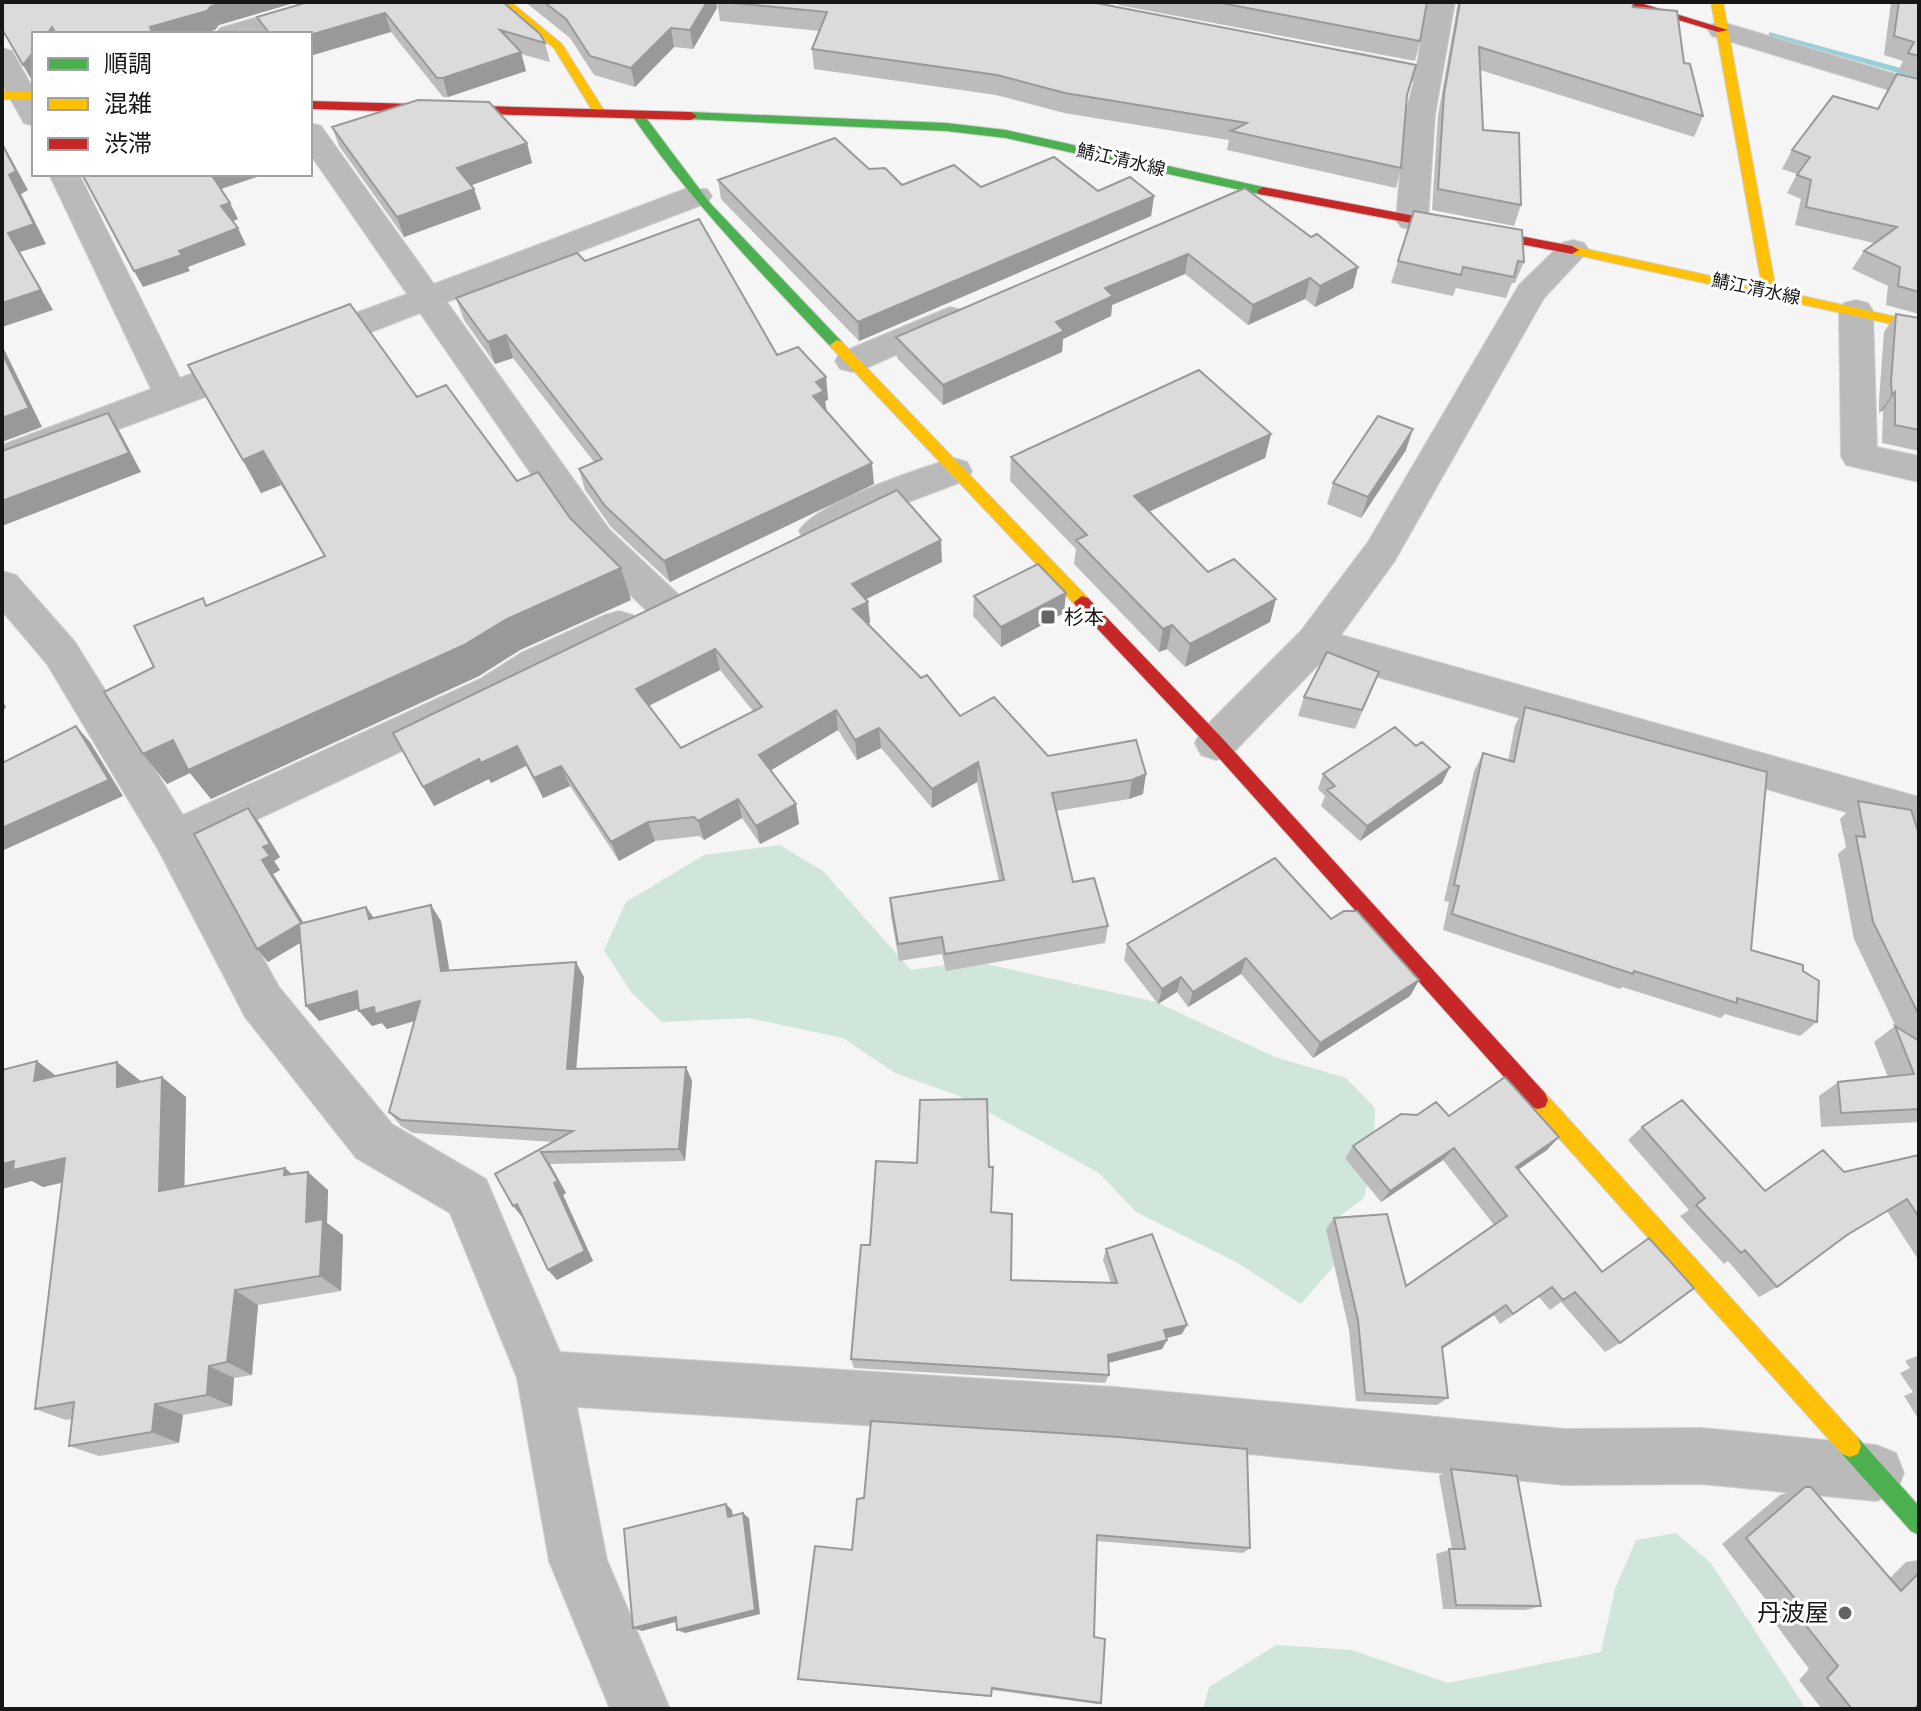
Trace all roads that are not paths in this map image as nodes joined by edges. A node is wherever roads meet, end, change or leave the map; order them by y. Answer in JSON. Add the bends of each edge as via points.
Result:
{"nodes":[{"id":1,"x":339,"y":2,"type":"edge"},
{"id":2,"x":504,"y":2,"type":"edge"},
{"id":3,"x":1441,"y":2,"type":"edge"},
{"id":4,"x":1625,"y":2,"type":"edge"},
{"id":5,"x":1717,"y":2,"type":"edge"},
{"id":6,"x":234,"y":28,"type":"edge"},
{"id":7,"x":1722,"y":30,"type":"junction"},
{"id":8,"x":1326,"y":56,"type":"edge"},
{"id":9,"x":2,"y":57,"type":"edge"},
{"id":10,"x":1430,"y":76,"type":"junction"},
{"id":11,"x":1919,"y":90,"type":"edge"},
{"id":12,"x":25,"y":99,"type":"edge"},
{"id":13,"x":312,"y":105,"type":"edge"},
{"id":14,"x":599,"y":112,"type":"junction"},
{"id":15,"x":637,"y":114,"type":"junction"},
{"id":16,"x":312,"y":135,"type":"edge"},
{"id":17,"x":65,"y":176,"type":"edge"},
{"id":18,"x":1254,"y":189,"type":"junction"},
{"id":19,"x":696,"y":196,"type":"junction"},
{"id":20,"x":1197,"y":211,"type":"edge"},
{"id":21,"x":1412,"y":220,"type":"junction"},
{"id":22,"x":1573,"y":250,"type":"junction"},
{"id":23,"x":1770,"y":292,"type":"junction"},
{"id":24,"x":430,"y":299,"type":"junction"},
{"id":25,"x":982,"y":304,"type":"edge"},
{"id":26,"x":1856,"y":311,"type":"junction"},
{"id":27,"x":1919,"y":326,"type":"edge"},
{"id":28,"x":852,"y":361,"type":"junction"},
{"id":29,"x":172,"y":397,"type":"junction"},
{"id":30,"x":2,"y":459,"type":"edge"},
{"id":31,"x":1919,"y":469,"type":"edge"},
{"id":32,"x":954,"y":471,"type":"junction"},
{"id":33,"x":787,"y":546,"type":"edge"},
{"id":34,"x":2,"y":585,"type":"edge"},
{"id":35,"x":1314,"y":643,"type":"junction"},
{"id":36,"x":1216,"y":743,"type":"junction"},
{"id":37,"x":1919,"y":815,"type":"edge"},
{"id":38,"x":174,"y":838,"type":"junction"},
{"id":39,"x":544,"y":1378,"type":"junction"},
{"id":40,"x":1876,"y":1473,"type":"junction"},
{"id":41,"x":1919,"y":1523,"type":"edge"},
{"id":42,"x":640,"y":1709,"type":"edge"}],
"edges":[{"from":1,"to":6,"type":"street"},
{"from":2,"to":14,"type":"street","via":[[558,46]]},
{"from":3,"to":10,"type":"street"},
{"from":4,"to":7,"type":"street"},
{"from":5,"to":7,"type":"street"},
{"from":7,"to":11,"type":"street"},
{"from":7,"to":23,"type":"street"},
{"from":8,"to":10,"type":"street"},
{"from":9,"to":12,"type":"street"},
{"from":10,"to":21,"type":"street","via":[[1420,115]]},
{"from":13,"to":14,"type":"street","name":"鯖江清水線"},
{"from":14,"to":15,"type":"street","name":"鯖江清水線"},
{"from":15,"to":18,"type":"street","name":"鯖江清水線","via":[[1006,134]]},
{"from":15,"to":19,"type":"street"},
{"from":16,"to":24,"type":"street"},
{"from":17,"to":29,"type":"street"},
{"from":18,"to":20,"type":"street"},
{"from":18,"to":21,"type":"street","name":"鯖江清水線"},
{"from":19,"to":24,"type":"street"},
{"from":19,"to":28,"type":"street"},
{"from":21,"to":22,"type":"street","name":"鯖江清水線"},
{"from":22,"to":23,"type":"street","name":"鯖江清水線"},
{"from":22,"to":35,"type":"street","via":[[1531,292],[1381,552]]},
{"from":23,"to":26,"type":"street","name":"鯖江清水線"},
{"from":24,"to":29,"type":"street"},
{"from":24,"to":38,"type":"street","via":[[596,539],[679,598]]},
{"from":25,"to":28,"type":"street"},
{"from":26,"to":27,"type":"street","name":"鯖江清水線"},
{"from":26,"to":31,"type":"street","via":[[1859,456]]},
{"from":28,"to":32,"type":"street"},
{"from":29,"to":30,"type":"street"},
{"from":32,"to":33,"type":"street","via":[[874,501]]},
{"from":32,"to":36,"type":"street"},
{"from":34,"to":38,"type":"street","via":[[61,653]]},
{"from":35,"to":36,"type":"street"},
{"from":35,"to":37,"type":"street"},
{"from":36,"to":40,"type":"street"},
{"from":38,"to":39,"type":"street","via":[[262,1002],[374,1141],[468,1196]]},
{"from":39,"to":40,"type":"street","via":[[1115,1414],[1565,1457],[1702,1456]]},
{"from":39,"to":42,"type":"street","via":[[578,1561]]},
{"from":40,"to":41,"type":"street"}]}
